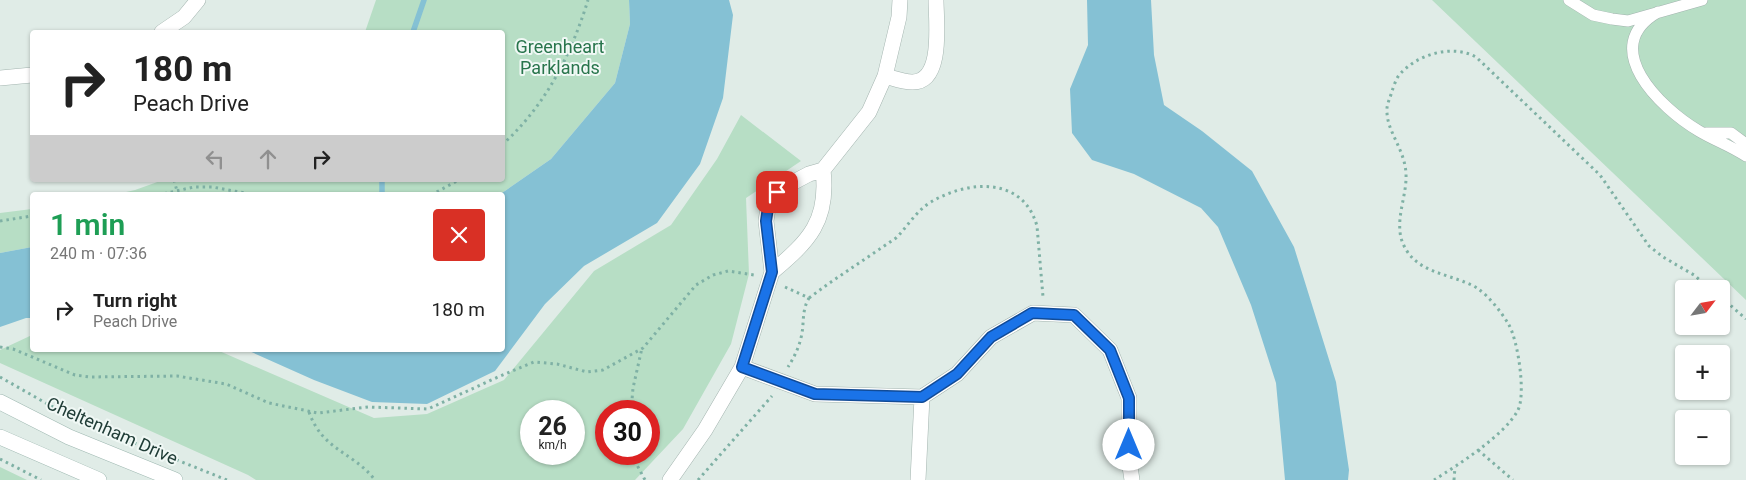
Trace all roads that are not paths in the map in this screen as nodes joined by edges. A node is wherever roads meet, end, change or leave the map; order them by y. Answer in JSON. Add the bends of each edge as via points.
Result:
{"nodes":[{"id":1,"x":198,"y":0,"type":"edge"},
{"id":2,"x":900,"y":0,"type":"edge"},
{"id":3,"x":936,"y":0,"type":"edge"},
{"id":4,"x":1569,"y":0,"type":"edge"},
{"id":5,"x":1702,"y":0,"type":"edge"},
{"id":6,"x":1658,"y":12,"type":"junction"},
{"id":7,"x":165,"y":30,"type":"edge"},
{"id":8,"x":30,"y":75,"type":"edge"},
{"id":9,"x":885,"y":76,"type":"junction"},
{"id":10,"x":0,"y":78,"type":"edge"},
{"id":11,"x":1702,"y":132,"type":"junction"},
{"id":12,"x":1746,"y":144,"type":"edge"},
{"id":13,"x":1746,"y":156,"type":"edge"},
{"id":14,"x":823,"y":170,"type":"junction"},
{"id":15,"x":770,"y":276,"type":"junction"},
{"id":16,"x":742,"y":367,"type":"junction"},
{"id":17,"x":922,"y":397,"type":"junction"},
{"id":18,"x":0,"y":402,"type":"edge"},
{"id":19,"x":0,"y":437,"type":"edge"},
{"id":20,"x":100,"y":480,"type":"edge"},
{"id":21,"x":175,"y":480,"type":"edge"},
{"id":22,"x":670,"y":480,"type":"edge"},
{"id":23,"x":918,"y":480,"type":"edge"},
{"id":24,"x":1132,"y":480,"type":"edge"}],
"edges":[{"from":1,"to":7,"type":"street","via":[[184,17]]},
{"from":2,"to":9,"type":"street"},
{"from":3,"to":9,"type":"street","via":[[936,52],[931,70],[926,77],[912,82]]},
{"from":4,"to":6,"type":"lane","via":[[1593,15],[1612,19],[1628,21]]},
{"from":5,"to":6,"type":"lane"},
{"from":6,"to":11,"type":"lane","via":[[1644,21],[1634,36],[1633,57],[1637,68],[1670,110]]},
{"from":8,"to":10,"type":"street"},
{"from":9,"to":14,"type":"street","via":[[869,112]]},
{"from":11,"to":12,"type":"lane","via":[[1731,133]]},
{"from":11,"to":13,"type":"lane"},
{"from":14,"to":15,"type":"street","via":[[824,194],[818,222],[813,232]]},
{"from":14,"to":15,"type":"street","via":[[792,183],[769,201],[766,221]]},
{"from":15,"to":16,"type":"street"},
{"from":16,"to":17,"type":"street","via":[[815,394]]},
{"from":16,"to":22,"type":"street","via":[[705,430]]},
{"from":17,"to":23,"type":"street"},
{"from":17,"to":24,"type":"street","via":[[957,374],[991,337],[1032,313],[1074,315],[1110,350],[1129,398]]},
{"from":18,"to":21,"type":"street","name":"Cheltenham Drive","via":[[69,437]]},
{"from":19,"to":20,"type":"street"}]}
